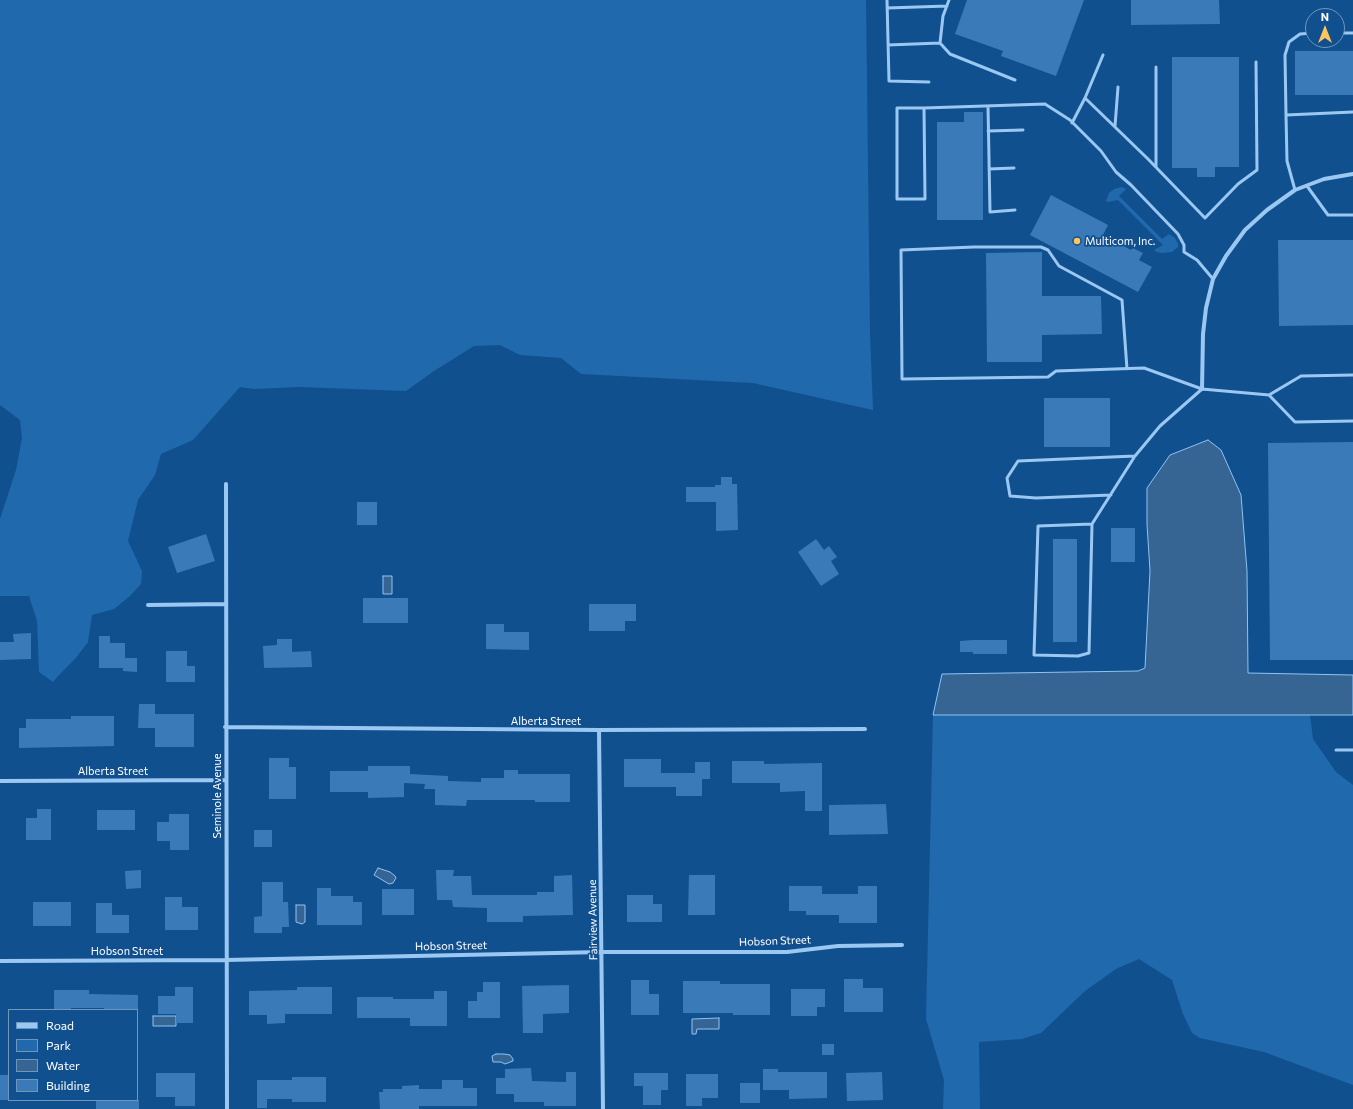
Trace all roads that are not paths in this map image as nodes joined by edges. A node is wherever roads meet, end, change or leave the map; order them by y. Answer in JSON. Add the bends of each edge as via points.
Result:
{"nodes":[{"id":1,"x":887,"y":0,"type":"edge"},
{"id":2,"x":949,"y":0,"type":"edge"},
{"id":3,"x":947,"y":6,"type":"junction"},
{"id":4,"x":887,"y":8,"type":"junction"},
{"id":5,"x":1305,"y":34,"type":"edge"},
{"id":6,"x":940,"y":43,"type":"junction"},
{"id":7,"x":888,"y":46,"type":"junction"},
{"id":8,"x":1103,"y":55,"type":"dead end"},
{"id":9,"x":1256,"y":62,"type":"dead end"},
{"id":10,"x":1156,"y":67,"type":"dead end"},
{"id":11,"x":1015,"y":80,"type":"dead end"},
{"id":12,"x":929,"y":82,"type":"dead end"},
{"id":13,"x":1118,"y":86,"type":"dead end"},
{"id":14,"x":1085,"y":98,"type":"junction"},
{"id":15,"x":988,"y":106,"type":"junction"},
{"id":16,"x":924,"y":108,"type":"junction"},
{"id":17,"x":1353,"y":112,"type":"edge"},
{"id":18,"x":1286,"y":115,"type":"junction"},
{"id":19,"x":1072,"y":123,"type":"junction"},
{"id":20,"x":1116,"y":126,"type":"junction"},
{"id":21,"x":1023,"y":130,"type":"dead end"},
{"id":22,"x":988,"y":131,"type":"junction"},
{"id":23,"x":1156,"y":167,"type":"junction"},
{"id":24,"x":1014,"y":168,"type":"dead end"},
{"id":25,"x":989,"y":169,"type":"junction"},
{"id":26,"x":1353,"y":174,"type":"edge"},
{"id":27,"x":1307,"y":186,"type":"junction"},
{"id":28,"x":1295,"y":190,"type":"junction"},
{"id":29,"x":1015,"y":210,"type":"dead end"},
{"id":30,"x":1353,"y":215,"type":"edge"},
{"id":31,"x":1213,"y":278,"type":"junction"},
{"id":32,"x":1127,"y":369,"type":"junction"},
{"id":33,"x":1353,"y":375,"type":"edge"},
{"id":34,"x":1202,"y":389,"type":"junction"},
{"id":35,"x":1270,"y":394,"type":"junction"},
{"id":36,"x":1353,"y":421,"type":"edge"},
{"id":37,"x":1135,"y":456,"type":"junction"},
{"id":38,"x":226,"y":484,"type":"dead end"},
{"id":39,"x":1110,"y":495,"type":"junction"},
{"id":40,"x":1092,"y":524,"type":"junction"},
{"id":41,"x":226,"y":604,"type":"junction"},
{"id":42,"x":148,"y":605,"type":"dead end"},
{"id":43,"x":225,"y":728,"type":"junction"},
{"id":44,"x":599,"y":730,"type":"junction"},
{"id":45,"x":866,"y":730,"type":"dead end"},
{"id":46,"x":1336,"y":750,"type":"dead end"},
{"id":47,"x":1353,"y":750,"type":"edge"},
{"id":48,"x":226,"y":780,"type":"junction"},
{"id":49,"x":0,"y":781,"type":"edge"},
{"id":50,"x":902,"y":945,"type":"dead end"},
{"id":51,"x":602,"y":952,"type":"junction"},
{"id":52,"x":226,"y":960,"type":"junction"},
{"id":53,"x":0,"y":961,"type":"edge"},
{"id":54,"x":227,"y":1109,"type":"edge"},
{"id":55,"x":603,"y":1109,"type":"edge"}],
"edges":[{"from":1,"to":4,"type":"lane"},
{"from":2,"to":3,"type":"lane"},
{"from":3,"to":4,"type":"lane"},
{"from":3,"to":6,"type":"lane","via":[[943,16]]},
{"from":4,"to":7,"type":"lane"},
{"from":5,"to":18,"type":"lane","via":[[1289,42],[1285,55]]},
{"from":6,"to":7,"type":"lane"},
{"from":6,"to":11,"type":"lane","via":[[950,54]]},
{"from":7,"to":12,"type":"lane","via":[[889,81]]},
{"from":8,"to":14,"type":"lane"},
{"from":9,"to":23,"type":"lane","via":[[1257,170],[1238,184],[1205,218]]},
{"from":10,"to":23,"type":"lane"},
{"from":13,"to":20,"type":"lane"},
{"from":14,"to":19,"type":"lane"},
{"from":14,"to":20,"type":"lane"},
{"from":15,"to":16,"type":"lane"},
{"from":15,"to":19,"type":"lane","via":[[1045,104]]},
{"from":15,"to":22,"type":"lane"},
{"from":16,"to":16,"type":"lane","via":[[897,108],[898,199],[925,199]]},
{"from":17,"to":18,"type":"lane"},
{"from":18,"to":28,"type":"lane","via":[[1287,161]]},
{"from":19,"to":31,"type":"lane","via":[[1101,151],[1116,172],[1174,228],[1182,239],[1184,252],[1197,260]]},
{"from":20,"to":23,"type":"lane"},
{"from":21,"to":22,"type":"lane"},
{"from":22,"to":25,"type":"lane"},
{"from":24,"to":25,"type":"lane"},
{"from":25,"to":29,"type":"lane","via":[[990,212]]},
{"from":26,"to":27,"type":"street","via":[[1324,179]]},
{"from":27,"to":28,"type":"street"},
{"from":27,"to":30,"type":"lane","via":[[1328,215]]},
{"from":28,"to":31,"type":"street","via":[[1245,230]]},
{"from":31,"to":34,"type":"street","via":[[1206,308]]},
{"from":32,"to":32,"type":"lane","via":[[1056,371],[1048,377],[902,379],[901,250],[974,247],[1041,247],[1048,250],[1058,266],[1122,300]]},
{"from":32,"to":34,"type":"lane","via":[[1144,368]]},
{"from":33,"to":35,"type":"lane","via":[[1301,376]]},
{"from":34,"to":35,"type":"lane"},
{"from":34,"to":37,"type":"lane","via":[[1160,426]]},
{"from":35,"to":36,"type":"lane","via":[[1295,422]]},
{"from":37,"to":39,"type":"lane"},
{"from":37,"to":39,"type":"lane","via":[[1018,461],[1007,478],[1010,496],[1036,498]]},
{"from":38,"to":41,"type":"street","name":"Seminole Avenue"},
{"from":39,"to":40,"type":"lane"},
{"from":40,"to":40,"type":"lane","via":[[1089,652],[1078,656],[1034,655],[1038,526]]},
{"from":41,"to":42,"type":"street"},
{"from":41,"to":43,"type":"street","name":"Seminole Avenue"},
{"from":43,"to":44,"type":"street","name":"Alberta Street"},
{"from":43,"to":48,"type":"street","name":"Seminole Avenue"},
{"from":44,"to":45,"type":"street","name":"Alberta Street"},
{"from":44,"to":51,"type":"street","name":"Fairview Avenue"},
{"from":46,"to":47,"type":"lane"},
{"from":48,"to":49,"type":"street","name":"Alberta Street"},
{"from":48,"to":52,"type":"street","name":"Seminole Avenue"},
{"from":50,"to":51,"type":"street","name":"Hobson Street","via":[[838,946],[787,952]]},
{"from":51,"to":52,"type":"street","name":"Hobson Street"},
{"from":51,"to":55,"type":"street","name":"Fairview Avenue"},
{"from":52,"to":53,"type":"street","name":"Hobson Street"},
{"from":52,"to":54,"type":"street","name":"Seminole Avenue"}]}
